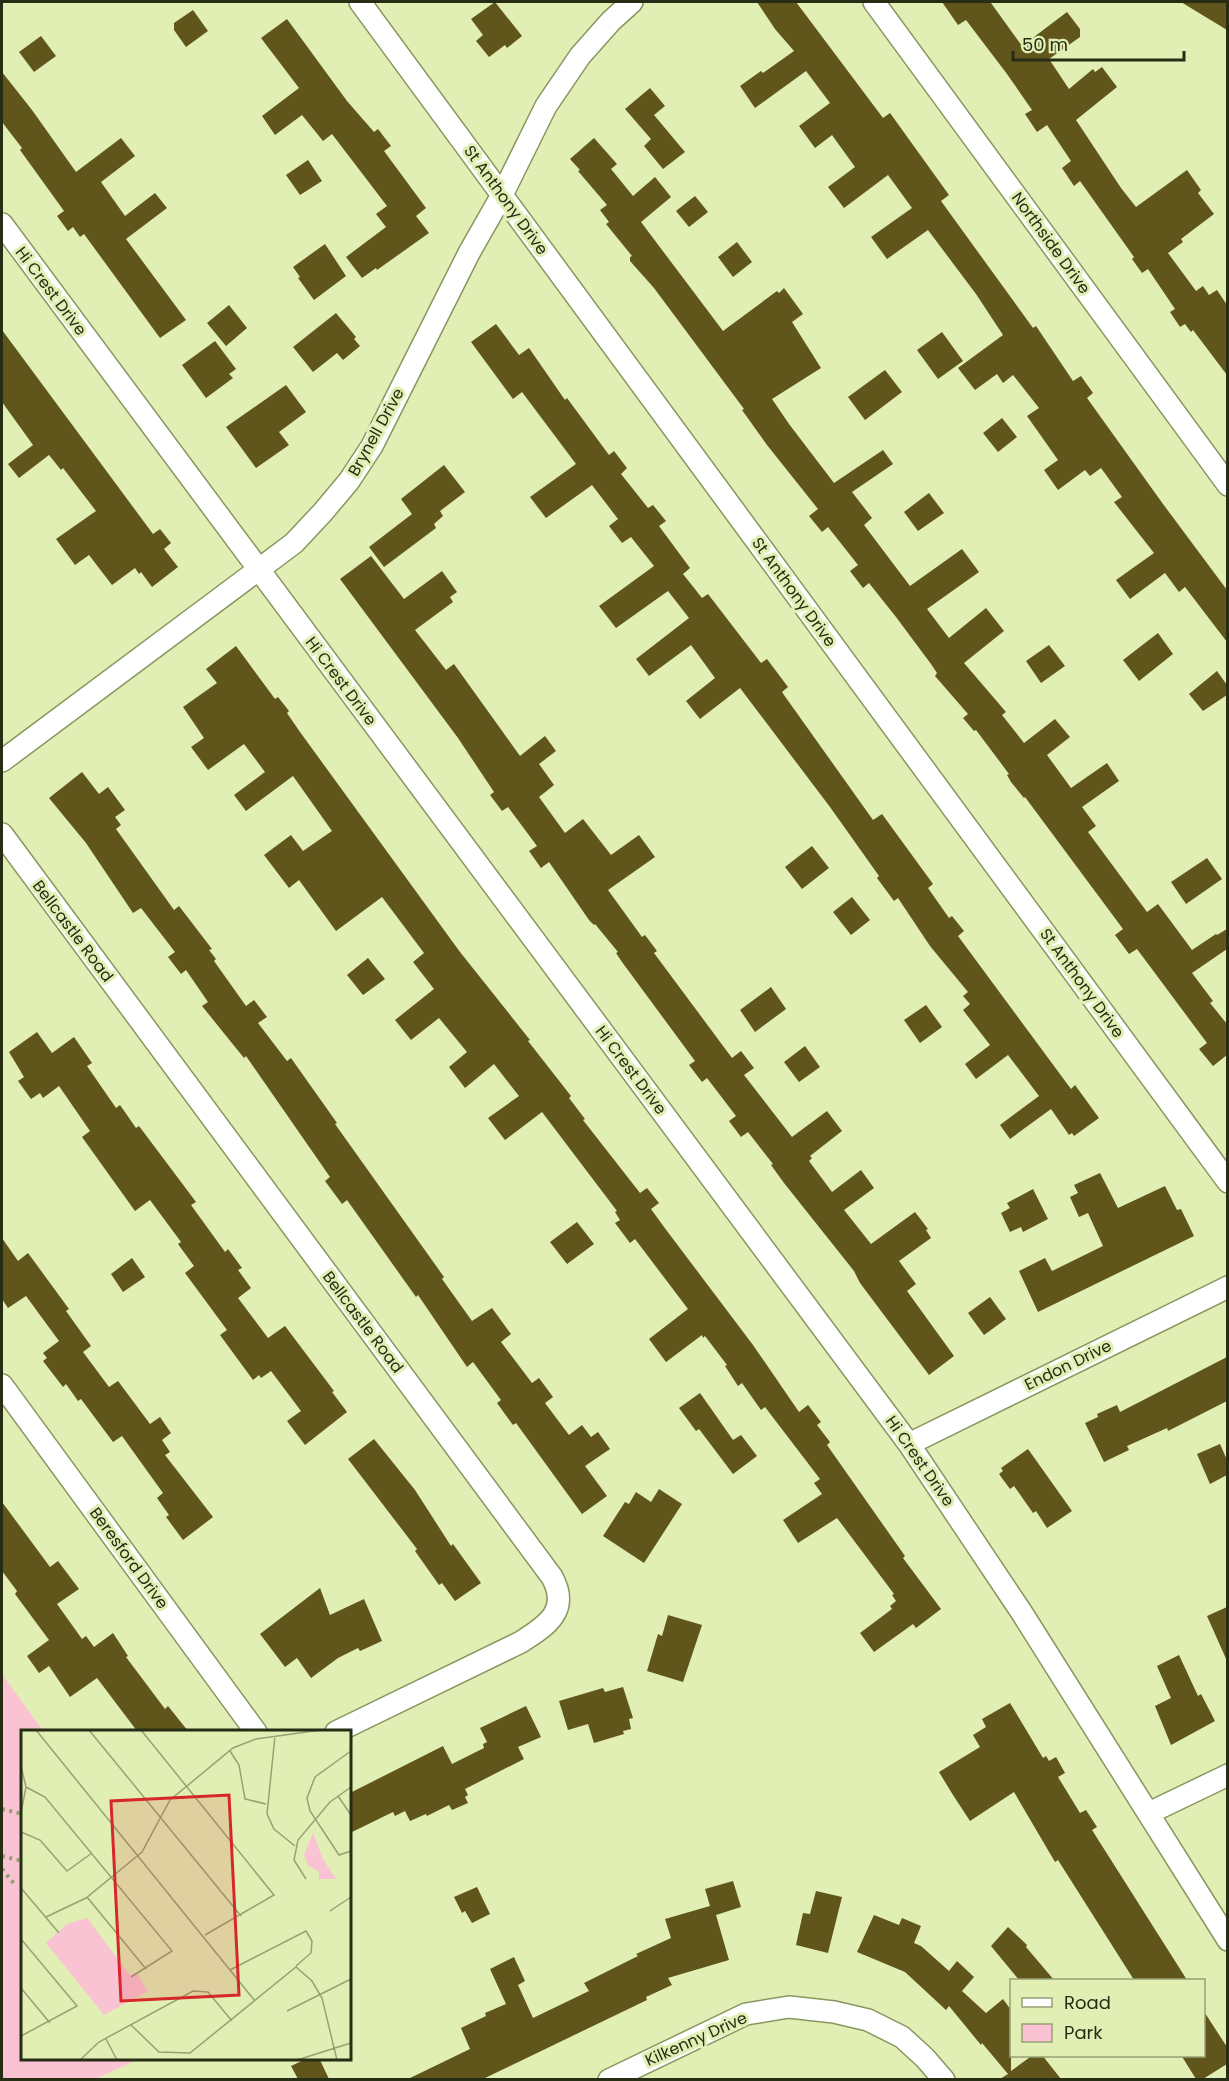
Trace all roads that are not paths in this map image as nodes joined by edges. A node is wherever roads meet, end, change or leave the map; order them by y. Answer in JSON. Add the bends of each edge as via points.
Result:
{"nodes":[{"id":1,"x":360,"y":2,"type":"edge"},
{"id":2,"x":632,"y":2,"type":"edge"},
{"id":3,"x":874,"y":2,"type":"edge"},
{"id":4,"x":502,"y":195,"type":"junction"},
{"id":5,"x":2,"y":224,"type":"edge"},
{"id":6,"x":1227,"y":485,"type":"edge"},
{"id":7,"x":258,"y":570,"type":"junction"},
{"id":8,"x":2,"y":761,"type":"edge"},
{"id":9,"x":2,"y":834,"type":"edge"},
{"id":10,"x":1227,"y":1182,"type":"edge"},
{"id":11,"x":1227,"y":1287,"type":"edge"},
{"id":12,"x":2,"y":1385,"type":"edge"},
{"id":13,"x":909,"y":1444,"type":"junction"},
{"id":14,"x":255,"y":1730,"type":"edge"},
{"id":15,"x":338,"y":1730,"type":"edge"},
{"id":16,"x":1227,"y":1775,"type":"edge"},
{"id":17,"x":1149,"y":1813,"type":"junction"},
{"id":18,"x":1227,"y":1940,"type":"edge"},
{"id":19,"x":609,"y":2079,"type":"edge"},
{"id":20,"x":944,"y":2079,"type":"edge"}],
"edges":[{"from":1,"to":4,"type":"street","name":"St Anthony Drive"},
{"from":2,"to":4,"type":"street","name":"Brynell Drive","via":[[580,56],[546,106]]},
{"from":3,"to":6,"type":"street","name":"Northside Drive"},
{"from":4,"to":7,"type":"street","name":"Brynell Drive","via":[[372,446],[323,512],[294,543]]},
{"from":4,"to":10,"type":"street","name":"St Anthony Drive"},
{"from":5,"to":7,"type":"street","name":"Hi Crest Drive"},
{"from":7,"to":8,"type":"street","name":"Brynell Drive"},
{"from":7,"to":13,"type":"street","name":"Hi Crest Drive"},
{"from":9,"to":15,"type":"street","name":"Bellcastle Road","via":[[558,1588],[559,1606],[553,1616],[529,1636]]},
{"from":11,"to":13,"type":"street","name":"Endon Drive"},
{"from":12,"to":14,"type":"street","name":"Beresford Drive"},
{"from":13,"to":17,"type":"street","name":"Hi Crest Drive"},
{"from":16,"to":17,"type":"street"},
{"from":17,"to":18,"type":"street","name":"Hi Crest Drive"},
{"from":19,"to":20,"type":"street","name":"Kilkenny Drive","via":[[746,2014],[789,2007],[868,2020],[902,2037]]}]}
